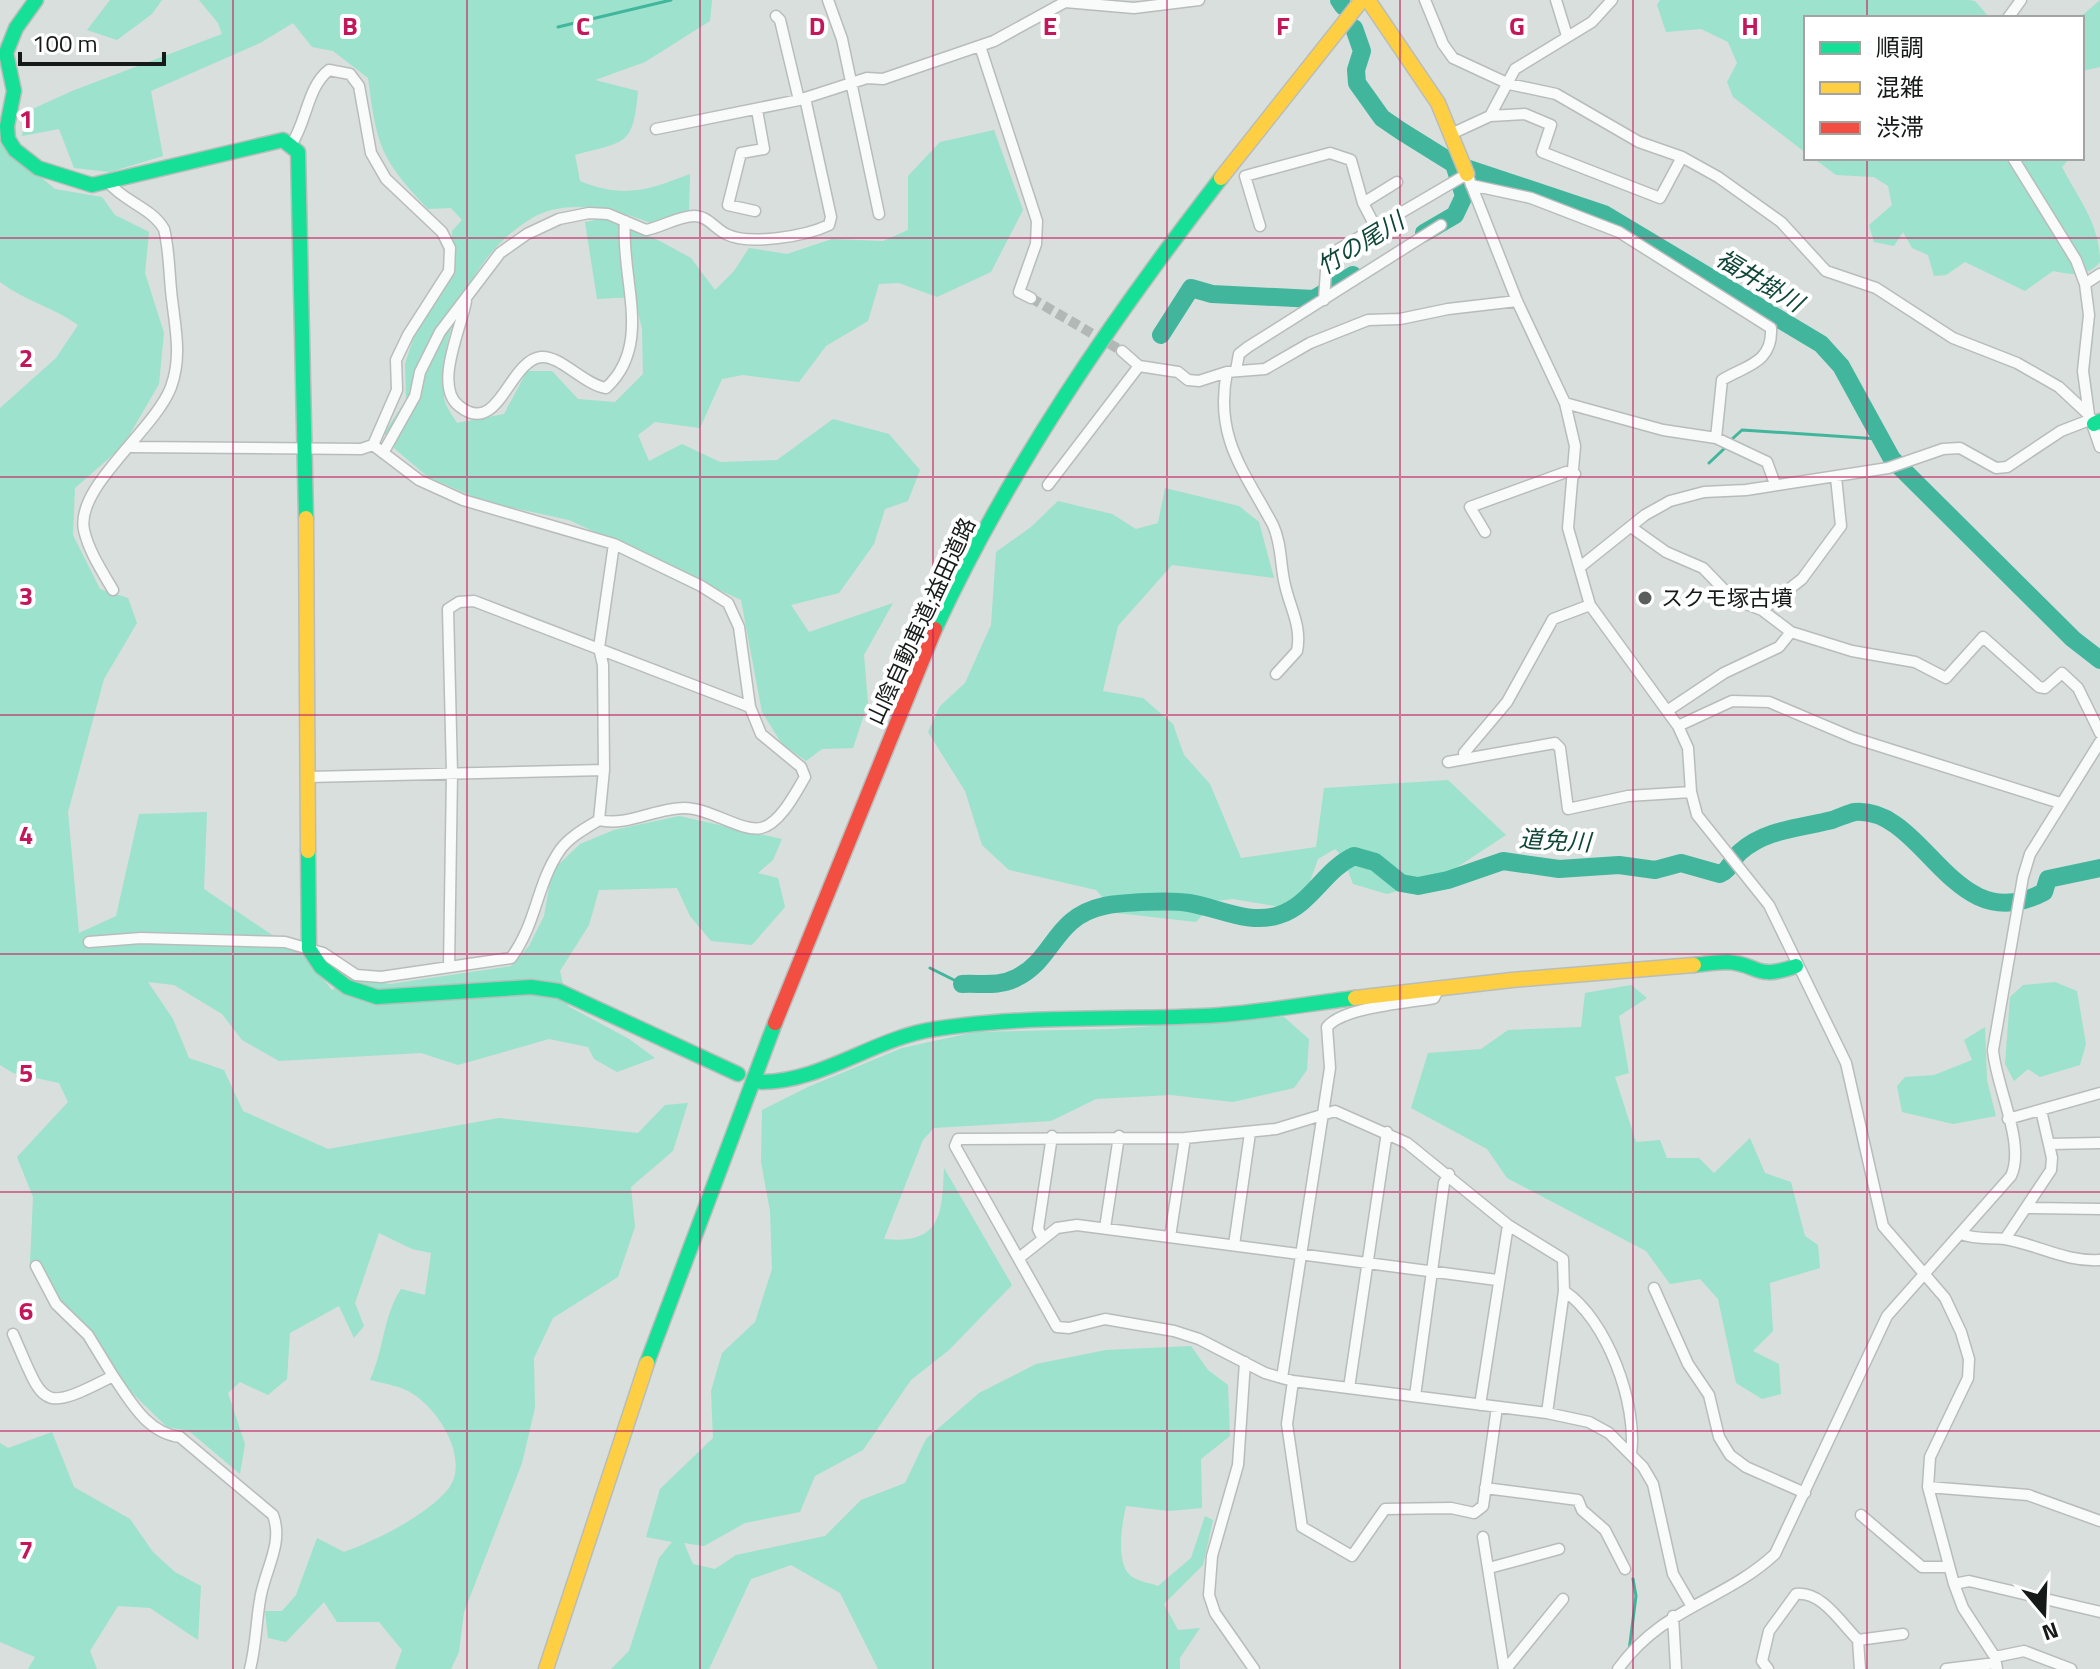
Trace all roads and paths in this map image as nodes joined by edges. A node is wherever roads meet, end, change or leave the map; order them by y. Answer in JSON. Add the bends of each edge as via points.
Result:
{"nodes":[{"id":1,"x":36,"y":0,"type":"edge"},
{"id":2,"x":828,"y":0,"type":"edge"},
{"id":3,"x":1199,"y":0,"type":"edge"},
{"id":4,"x":1362,"y":0,"type":"edge"},
{"id":5,"x":1368,"y":0,"type":"edge"},
{"id":6,"x":1425,"y":0,"type":"edge"},
{"id":7,"x":1556,"y":0,"type":"edge"},
{"id":8,"x":1612,"y":0,"type":"edge"},
{"id":9,"x":776,"y":16,"type":"dead end"},
{"id":10,"x":1567,"y":36,"type":"junction"},
{"id":11,"x":980,"y":46,"type":"junction"},
{"id":12,"x":851,"y":83,"type":"junction"},
{"id":13,"x":1509,"y":84,"type":"junction"},
{"id":14,"x":802,"y":99,"type":"junction"},
{"id":15,"x":757,"y":110,"type":"junction"},
{"id":16,"x":6,"y":114,"type":"edge"},
{"id":17,"x":1490,"y":116,"type":"junction"},
{"id":18,"x":656,"y":129,"type":"dead end"},
{"id":19,"x":1451,"y":134,"type":"junction"},
{"id":20,"x":291,"y":145,"type":"junction"},
{"id":21,"x":1682,"y":157,"type":"junction"},
{"id":22,"x":2014,"y":160,"type":"edge"},
{"id":23,"x":1469,"y":180,"type":"junction"},
{"id":24,"x":108,"y":182,"type":"junction"},
{"id":25,"x":1397,"y":182,"type":"dead end"},
{"id":26,"x":1363,"y":203,"type":"junction"},
{"id":27,"x":755,"y":211,"type":"dead end"},
{"id":28,"x":879,"y":214,"type":"dead end"},
{"id":29,"x":625,"y":221,"type":"junction"},
{"id":30,"x":1441,"y":225,"type":"dead end"},
{"id":31,"x":1260,"y":226,"type":"dead end"},
{"id":32,"x":1376,"y":228,"type":"junction"},
{"id":33,"x":2100,"y":274,"type":"edge"},
{"id":34,"x":2085,"y":284,"type":"junction"},
{"id":35,"x":1031,"y":298,"type":"dead end"},
{"id":36,"x":466,"y":299,"type":"junction"},
{"id":37,"x":1324,"y":300,"type":"junction"},
{"id":38,"x":1517,"y":301,"type":"junction"},
{"id":39,"x":1122,"y":351,"type":"tunnel mouth"},
{"id":40,"x":1139,"y":366,"type":"junction"},
{"id":41,"x":1231,"y":371,"type":"junction"},
{"id":42,"x":1565,"y":403,"type":"junction"},
{"id":43,"x":2094,"y":420,"type":"edge"},
{"id":44,"x":1716,"y":438,"type":"junction"},
{"id":45,"x":373,"y":445,"type":"junction"},
{"id":46,"x":306,"y":446,"type":"junction"},
{"id":47,"x":131,"y":447,"type":"junction"},
{"id":48,"x":2100,"y":447,"type":"edge"},
{"id":49,"x":383,"y":453,"type":"junction"},
{"id":50,"x":1575,"y":474,"type":"junction"},
{"id":51,"x":1836,"y":477,"type":"junction"},
{"id":52,"x":1775,"y":484,"type":"junction"},
{"id":53,"x":1048,"y":485,"type":"dead end"},
{"id":54,"x":1631,"y":527,"type":"junction"},
{"id":55,"x":1485,"y":532,"type":"dead end"},
{"id":56,"x":614,"y":544,"type":"junction"},
{"id":57,"x":1580,"y":567,"type":"junction"},
{"id":58,"x":113,"y":590,"type":"dead end"},
{"id":59,"x":1590,"y":605,"type":"junction"},
{"id":60,"x":1762,"y":610,"type":"junction"},
{"id":61,"x":1791,"y":632,"type":"junction"},
{"id":62,"x":599,"y":648,"type":"junction"},
{"id":63,"x":1276,"y":674,"type":"dead end"},
{"id":64,"x":750,"y":707,"type":"junction"},
{"id":65,"x":1667,"y":711,"type":"junction"},
{"id":66,"x":1678,"y":726,"type":"junction"},
{"id":67,"x":2100,"y":733,"type":"edge"},
{"id":68,"x":2100,"y":742,"type":"edge"},
{"id":69,"x":1466,"y":759,"type":"junction"},
{"id":70,"x":1448,"y":762,"type":"dead end"},
{"id":71,"x":604,"y":770,"type":"junction"},
{"id":72,"x":452,"y":773,"type":"junction"},
{"id":73,"x":308,"y":777,"type":"junction"},
{"id":74,"x":1691,"y":792,"type":"junction"},
{"id":75,"x":2060,"y":803,"type":"junction"},
{"id":76,"x":599,"y":820,"type":"junction"},
{"id":77,"x":89,"y":942,"type":"dead end"},
{"id":78,"x":309,"y":949,"type":"junction"},
{"id":79,"x":1796,"y":966,"type":"junction"},
{"id":80,"x":449,"y":967,"type":"junction"},
{"id":81,"x":1439,"y":988,"type":"junction"},
{"id":82,"x":738,"y":1074,"type":"dead end"},
{"id":83,"x":761,"y":1082,"type":"dead end"},
{"id":84,"x":2100,"y":1093,"type":"edge"},
{"id":85,"x":2041,"y":1110,"type":"junction"},
{"id":86,"x":1321,"y":1113,"type":"junction"},
{"id":87,"x":2008,"y":1119,"type":"junction"},
{"id":88,"x":1387,"y":1132,"type":"junction"},
{"id":89,"x":1250,"y":1133,"type":"junction"},
{"id":90,"x":1052,"y":1136,"type":"junction"},
{"id":91,"x":1119,"y":1136,"type":"junction"},
{"id":92,"x":1185,"y":1138,"type":"junction"},
{"id":93,"x":2100,"y":1143,"type":"edge"},
{"id":94,"x":2049,"y":1144,"type":"junction"},
{"id":95,"x":1449,"y":1174,"type":"junction"},
{"id":96,"x":2026,"y":1208,"type":"junction"},
{"id":97,"x":2100,"y":1209,"type":"edge"},
{"id":98,"x":1508,"y":1225,"type":"junction"},
{"id":99,"x":1105,"y":1228,"type":"junction"},
{"id":100,"x":1961,"y":1234,"type":"junction"},
{"id":101,"x":1042,"y":1237,"type":"junction"},
{"id":102,"x":1170,"y":1237,"type":"junction"},
{"id":103,"x":2005,"y":1239,"type":"junction"},
{"id":104,"x":1234,"y":1245,"type":"junction"},
{"id":105,"x":1300,"y":1254,"type":"junction"},
{"id":106,"x":1019,"y":1258,"type":"junction"},
{"id":107,"x":2100,"y":1260,"type":"edge"},
{"id":108,"x":1367,"y":1262,"type":"junction"},
{"id":109,"x":36,"y":1266,"type":"dead end"},
{"id":110,"x":1432,"y":1271,"type":"junction"},
{"id":111,"x":1924,"y":1274,"type":"junction"},
{"id":112,"x":1497,"y":1280,"type":"junction"},
{"id":113,"x":1654,"y":1288,"type":"dead end"},
{"id":114,"x":1564,"y":1291,"type":"junction"},
{"id":115,"x":13,"y":1334,"type":"dead end"},
{"id":116,"x":1245,"y":1362,"type":"junction"},
{"id":117,"x":113,"y":1376,"type":"junction"},
{"id":118,"x":1288,"y":1380,"type":"junction"},
{"id":119,"x":1349,"y":1388,"type":"junction"},
{"id":120,"x":1415,"y":1396,"type":"junction"},
{"id":121,"x":1480,"y":1405,"type":"junction"},
{"id":122,"x":1497,"y":1407,"type":"junction"},
{"id":123,"x":1547,"y":1413,"type":"junction"},
{"id":124,"x":1631,"y":1454,"type":"junction"},
{"id":125,"x":1928,"y":1487,"type":"junction"},
{"id":126,"x":1485,"y":1488,"type":"junction"},
{"id":127,"x":1805,"y":1493,"type":"junction"},
{"id":128,"x":1861,"y":1515,"type":"dead end"},
{"id":129,"x":2100,"y":1521,"type":"edge"},
{"id":130,"x":1483,"y":1537,"type":"dead end"},
{"id":131,"x":1559,"y":1549,"type":"dead end"},
{"id":132,"x":1948,"y":1567,"type":"junction"},
{"id":133,"x":1489,"y":1568,"type":"junction"},
{"id":134,"x":1625,"y":1569,"type":"dead end"},
{"id":135,"x":1954,"y":1584,"type":"junction"},
{"id":136,"x":1563,"y":1599,"type":"dead end"},
{"id":137,"x":1691,"y":1605,"type":"junction"},
{"id":138,"x":2100,"y":1612,"type":"edge"},
{"id":139,"x":1673,"y":1616,"type":"junction"},
{"id":140,"x":1903,"y":1634,"type":"dead end"},
{"id":141,"x":1858,"y":1640,"type":"junction"},
{"id":142,"x":1996,"y":1663,"type":"edge"},
{"id":143,"x":250,"y":1669,"type":"edge"},
{"id":144,"x":546,"y":1669,"type":"edge"},
{"id":145,"x":1254,"y":1669,"type":"edge"},
{"id":146,"x":1505,"y":1669,"type":"edge"},
{"id":147,"x":1618,"y":1669,"type":"edge"},
{"id":148,"x":1676,"y":1669,"type":"edge"},
{"id":149,"x":1768,"y":1669,"type":"edge"},
{"id":150,"x":1860,"y":1669,"type":"edge"},
{"id":151,"x":1946,"y":1669,"type":"edge"},
{"id":152,"x":2071,"y":1669,"type":"edge"}],
"edges":[{"from":1,"to":16,"type":"main road","via":[[5,57],[12,78]]},
{"from":2,"to":12,"type":"street"},
{"from":3,"to":11,"type":"street","via":[[1134,8],[1065,2]]},
{"from":4,"to":144,"type":"main road","name":"山陰自動車道;益田道路","via":[[1168,249],[1095,352],[1041,433],[963,572],[746,1093]]},
{"from":5,"to":19,"type":"main road","via":[[1419,70]]},
{"from":6,"to":13,"type":"street","via":[[1453,58]]},
{"from":7,"to":10,"type":"street"},
{"from":8,"to":10,"type":"street","via":[[1592,22]]},
{"from":9,"to":14,"type":"street"},
{"from":10,"to":13,"type":"street","via":[[1525,60]]},
{"from":11,"to":12,"type":"street","via":[[883,79]]},
{"from":11,"to":35,"type":"street","via":[[1033,200],[1036,244],[1019,292]]},
{"from":12,"to":14,"type":"street"},
{"from":12,"to":28,"type":"street"},
{"from":13,"to":17,"type":"street"},
{"from":13,"to":21,"type":"street","via":[[1556,94],[1639,142]]},
{"from":14,"to":15,"type":"street"},
{"from":14,"to":29,"type":"street","via":[[829,225],[796,237],[738,238],[704,217],[646,230]]},
{"from":15,"to":18,"type":"street"},
{"from":15,"to":27,"type":"street","via":[[764,149],[741,153],[728,205]]},
{"from":16,"to":24,"type":"main road","via":[[12,145],[26,161],[78,183]]},
{"from":17,"to":19,"type":"street"},
{"from":17,"to":21,"type":"street","via":[[1525,114],[1551,125],[1542,152],[1660,198]]},
{"from":19,"to":23,"type":"main road"},
{"from":20,"to":24,"type":"main road","via":[[266,141]]},
{"from":20,"to":45,"type":"street","via":[[318,78],[329,70],[350,74],[359,86],[371,153],[386,179],[442,232],[450,248],[449,271],[396,360],[397,390]]},
{"from":20,"to":46,"type":"main road","via":[[300,167]]},
{"from":21,"to":43,"type":"street","via":[[1781,222],[1826,271],[1876,288],[1953,338],[2044,376]]},
{"from":22,"to":34,"type":"street","via":[[2076,260]]},
{"from":23,"to":32,"type":"street"},
{"from":23,"to":38,"type":"street"},
{"from":23,"to":44,"type":"street","via":[[1619,232],[1771,328],[1756,364],[1722,380]]},
{"from":24,"to":47,"type":"street","via":[[164,229],[177,324],[170,389]]},
{"from":25,"to":26,"type":"street"},
{"from":26,"to":31,"type":"street","via":[[1351,160],[1330,153],[1245,176]]},
{"from":26,"to":32,"type":"street"},
{"from":29,"to":36,"type":"street","via":[[589,213],[527,234],[500,253]]},
{"from":29,"to":36,"type":"street","via":[[634,332],[625,365],[606,388],[583,381],[556,360],[540,357],[522,364],[501,402],[485,412],[465,411],[454,402],[448,382]]},
{"from":30,"to":37,"type":"street"},
{"from":32,"to":37,"type":"street","via":[[1327,256]]},
{"from":33,"to":34,"type":"street"},
{"from":34,"to":43,"type":"street","via":[[2089,315],[2083,371]]},
{"from":36,"to":49,"type":"street","via":[[440,332],[420,372],[415,396]]},
{"from":37,"to":41,"type":"street","via":[[1248,347]]},
{"from":38,"to":41,"type":"street","via":[[1368,320],[1310,343],[1265,369]]},
{"from":38,"to":42,"type":"street"},
{"from":39,"to":40,"type":"street"},
{"from":40,"to":41,"type":"street","via":[[1199,381]]},
{"from":40,"to":53,"type":"street"},
{"from":41,"to":63,"type":"street","via":[[1222,414],[1225,430],[1273,526],[1297,622],[1297,651]]},
{"from":42,"to":44,"type":"street","via":[[1663,430]]},
{"from":42,"to":50,"type":"street"},
{"from":43,"to":48,"type":"street"},
{"from":43,"to":51,"type":"street","via":[[2061,431],[2007,467],[1996,468],[1960,448]]},
{"from":44,"to":52,"type":"street","via":[[1767,462]]},
{"from":45,"to":46,"type":"street"},
{"from":45,"to":49,"type":"street"},
{"from":46,"to":47,"type":"street"},
{"from":46,"to":73,"type":"main road"},
{"from":47,"to":58,"type":"street","via":[[104,476],[84,511],[91,553]]},
{"from":49,"to":56,"type":"street","via":[[419,480],[463,500]]},
{"from":50,"to":55,"type":"street","via":[[1566,472],[1470,507]]},
{"from":50,"to":57,"type":"street","via":[[1568,528]]},
{"from":51,"to":52,"type":"street"},
{"from":51,"to":60,"type":"street","via":[[1841,526],[1802,579]]},
{"from":52,"to":54,"type":"street","via":[[1670,501]]},
{"from":54,"to":57,"type":"street"},
{"from":54,"to":60,"type":"street","via":[[1666,552],[1703,568],[1733,599]]},
{"from":56,"to":62,"type":"street"},
{"from":56,"to":64,"type":"street","via":[[728,603],[739,627]]},
{"from":57,"to":59,"type":"street"},
{"from":59,"to":65,"type":"street"},
{"from":59,"to":69,"type":"street","via":[[1553,619],[1507,702],[1464,753]]},
{"from":60,"to":61,"type":"street"},
{"from":61,"to":65,"type":"street","via":[[1779,647],[1724,673]]},
{"from":61,"to":67,"type":"street","via":[[1852,651],[1915,662],[1946,678],[1983,637],[2039,687],[2062,673],[2078,688]]},
{"from":62,"to":64,"type":"street"},
{"from":62,"to":71,"type":"street"},
{"from":62,"to":72,"type":"street","via":[[474,601],[448,609]]},
{"from":64,"to":76,"type":"street","via":[[761,734],[801,767],[805,777],[773,822],[751,828],[711,811],[683,808],[611,823]]},
{"from":65,"to":66,"type":"street"},
{"from":66,"to":74,"type":"street","via":[[1688,748]]},
{"from":66,"to":75,"type":"street","via":[[1732,701],[1769,702],[1854,738]]},
{"from":68,"to":75,"type":"street"},
{"from":69,"to":70,"type":"street"},
{"from":69,"to":74,"type":"street","via":[[1555,743],[1568,809],[1628,796]]},
{"from":71,"to":72,"type":"street"},
{"from":71,"to":76,"type":"street"},
{"from":72,"to":73,"type":"street"},
{"from":72,"to":80,"type":"street"},
{"from":73,"to":78,"type":"main road"},
{"from":74,"to":79,"type":"street","via":[[1703,826],[1769,905]]},
{"from":75,"to":87,"type":"street","via":[[2030,854],[2023,877],[1999,1004],[1993,1050]]},
{"from":76,"to":80,"type":"street","via":[[561,848],[544,880],[535,918],[511,958]]},
{"from":77,"to":78,"type":"street","via":[[247,939]]},
{"from":78,"to":80,"type":"street","via":[[356,975],[381,977]]},
{"from":78,"to":82,"type":"main road","via":[[328,975],[377,997],[531,987],[559,991]]},
{"from":79,"to":81,"type":"main road","via":[[1759,973],[1730,962]]},
{"from":79,"to":111,"type":"street","via":[[1846,1063],[1883,1226]]},
{"from":81,"to":83,"type":"main road","via":[[1206,1016],[1057,1018],[933,1029],[788,1082]]},
{"from":81,"to":86,"type":"street","via":[[1434,998],[1334,1019],[1327,1027],[1330,1068]]},
{"from":84,"to":85,"type":"street"},
{"from":85,"to":87,"type":"street"},
{"from":85,"to":94,"type":"street"},
{"from":86,"to":88,"type":"street","via":[[1335,1111]]},
{"from":86,"to":89,"type":"street"},
{"from":86,"to":105,"type":"street"},
{"from":87,"to":100,"type":"street","via":[[2016,1165]]},
{"from":88,"to":95,"type":"street"},
{"from":88,"to":108,"type":"street"},
{"from":89,"to":92,"type":"street"},
{"from":89,"to":104,"type":"street"},
{"from":90,"to":91,"type":"street"},
{"from":90,"to":101,"type":"street","via":[[1038,1229]]},
{"from":90,"to":106,"type":"street","via":[[958,1139],[955,1146]]},
{"from":91,"to":92,"type":"street"},
{"from":91,"to":99,"type":"street"},
{"from":92,"to":102,"type":"street"},
{"from":93,"to":94,"type":"street"},
{"from":94,"to":96,"type":"street","via":[[2051,1170]]},
{"from":95,"to":98,"type":"street"},
{"from":95,"to":110,"type":"street"},
{"from":96,"to":97,"type":"street"},
{"from":96,"to":103,"type":"street"},
{"from":98,"to":112,"type":"street"},
{"from":98,"to":114,"type":"street","via":[[1563,1259]]},
{"from":99,"to":101,"type":"street","via":[[1077,1225]]},
{"from":99,"to":102,"type":"street"},
{"from":100,"to":103,"type":"street","via":[[1977,1240]]},
{"from":100,"to":111,"type":"street"},
{"from":101,"to":106,"type":"street"},
{"from":102,"to":104,"type":"street"},
{"from":103,"to":107,"type":"street","via":[[2068,1259]]},
{"from":104,"to":105,"type":"street"},
{"from":105,"to":108,"type":"street"},
{"from":105,"to":118,"type":"street"},
{"from":106,"to":116,"type":"street","via":[[1057,1327],[1105,1319],[1174,1331]]},
{"from":108,"to":110,"type":"street"},
{"from":108,"to":119,"type":"street"},
{"from":109,"to":117,"type":"street","via":[[56,1304],[88,1335]]},
{"from":110,"to":112,"type":"street"},
{"from":110,"to":120,"type":"street"},
{"from":111,"to":125,"type":"street","via":[[1945,1298],[1969,1359],[1960,1399],[1930,1457]]},
{"from":111,"to":127,"type":"street","via":[[1887,1316]]},
{"from":112,"to":121,"type":"street"},
{"from":113,"to":127,"type":"street","via":[[1688,1364],[1709,1395],[1719,1437],[1730,1455]]},
{"from":114,"to":123,"type":"street"},
{"from":114,"to":124,"type":"street","via":[[1596,1322],[1610,1350],[1628,1412]]},
{"from":115,"to":117,"type":"street","via":[[43,1395],[69,1398]]},
{"from":116,"to":118,"type":"street"},
{"from":116,"to":145,"type":"street","via":[[1238,1465],[1212,1556],[1209,1595],[1215,1613]]},
{"from":117,"to":143,"type":"street","via":[[146,1421],[164,1435],[180,1437],[273,1515],[276,1545],[260,1599]]},
{"from":118,"to":119,"type":"street"},
{"from":118,"to":126,"type":"street","via":[[1287,1424],[1302,1527],[1352,1556],[1385,1509],[1474,1513],[1483,1506]]},
{"from":119,"to":120,"type":"street"},
{"from":120,"to":121,"type":"street"},
{"from":121,"to":122,"type":"street"},
{"from":122,"to":123,"type":"street"},
{"from":122,"to":126,"type":"street"},
{"from":123,"to":124,"type":"street","via":[[1589,1422]]},
{"from":124,"to":137,"type":"street","via":[[1653,1484],[1670,1564]]},
{"from":125,"to":129,"type":"street","via":[[2028,1495]]},
{"from":125,"to":132,"type":"street"},
{"from":126,"to":134,"type":"street","via":[[1578,1500],[1605,1530]]},
{"from":127,"to":137,"type":"street","via":[[1775,1554]]},
{"from":128,"to":132,"type":"street","via":[[1922,1567]]},
{"from":130,"to":133,"type":"street"},
{"from":131,"to":133,"type":"street"},
{"from":132,"to":135,"type":"street"},
{"from":133,"to":146,"type":"street"},
{"from":135,"to":138,"type":"street","via":[[1969,1581]]},
{"from":135,"to":142,"type":"street"},
{"from":136,"to":146,"type":"street"},
{"from":137,"to":139,"type":"street"},
{"from":139,"to":147,"type":"street"},
{"from":139,"to":148,"type":"street"},
{"from":140,"to":141,"type":"street"},
{"from":141,"to":149,"type":"street","via":[[1818,1598],[1796,1594],[1769,1631],[1762,1661]]},
{"from":141,"to":150,"type":"street"},
{"from":142,"to":151,"type":"street"},
{"from":142,"to":152,"type":"street","via":[[2024,1651]]}]}
